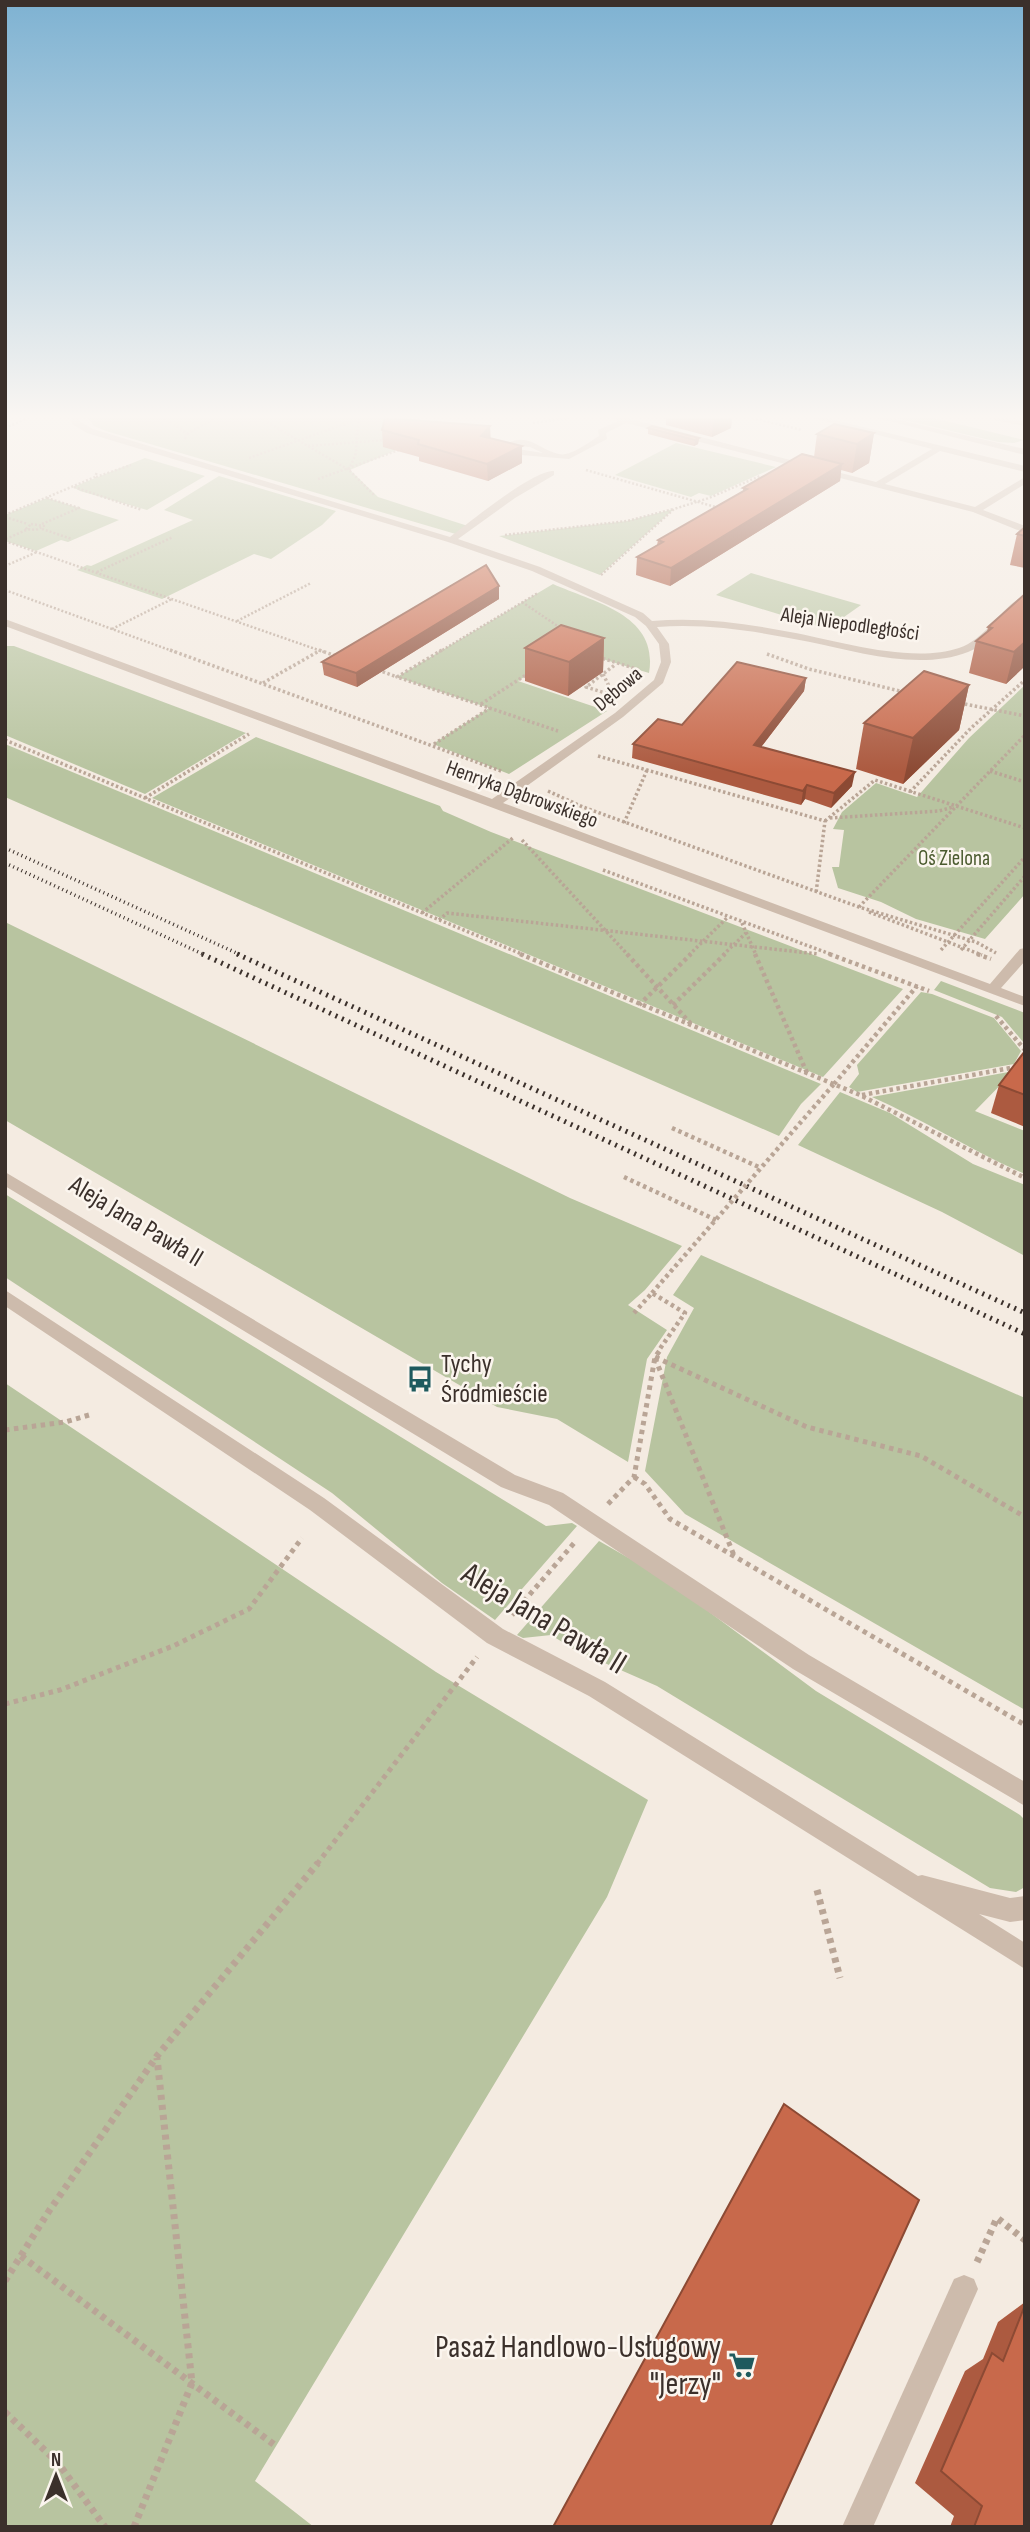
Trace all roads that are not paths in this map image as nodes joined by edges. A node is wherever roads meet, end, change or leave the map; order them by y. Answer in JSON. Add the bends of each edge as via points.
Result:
{"nodes":[{"id":1,"x":438,"y":536,"type":"edge"},
{"id":2,"x":457,"y":536,"type":"edge"},
{"id":3,"x":451,"y":540,"type":"junction"},
{"id":4,"x":1025,"y":598,"type":"edge"},
{"id":5,"x":5,"y":622,"type":"edge"},
{"id":6,"x":650,"y":624,"type":"junction"},
{"id":7,"x":495,"y":804,"type":"junction"},
{"id":8,"x":1025,"y":952,"type":"edge"},
{"id":9,"x":992,"y":990,"type":"junction"},
{"id":10,"x":1025,"y":1002,"type":"edge"},
{"id":11,"x":5,"y":1178,"type":"edge"},
{"id":12,"x":5,"y":1297,"type":"edge"},
{"id":13,"x":1022,"y":1794,"type":"edge"},
{"id":14,"x":905,"y":1882,"type":"junction"},
{"id":15,"x":1025,"y":1908,"type":"edge"},
{"id":16,"x":1025,"y":1957,"type":"edge"},
{"id":17,"x":964,"y":2289,"type":"road end"},
{"id":18,"x":858,"y":2527,"type":"edge"}],
"edges":[{"from":1,"to":3,"type":"street"},
{"from":2,"to":3,"type":"street"},
{"from":3,"to":6,"type":"street","via":[[536,569]]},
{"from":4,"to":6,"type":"street","name":"Aleja Niepodległości","via":[[979,641],[962,650],[931,654],[889,653],[708,623]]},
{"from":5,"to":7,"type":"street","name":"Henryka Dąbrowskiego"},
{"from":6,"to":7,"type":"street","name":"Dębowa","via":[[664,644],[666,662],[659,681]]},
{"from":7,"to":9,"type":"street","name":"Henryka Dąbrowskiego"},
{"from":8,"to":9,"type":"street","via":[[1006,961]]},
{"from":9,"to":10,"type":"street","name":"Henryka Dąbrowskiego"},
{"from":11,"to":13,"type":"street","name":"Aleja Jana Pawła II","via":[[508,1481],[556,1499],[802,1662]]},
{"from":12,"to":14,"type":"street","name":"Aleja Jana Pawła II","via":[[317,1504],[495,1636],[597,1689]]},
{"from":14,"to":15,"type":"street","via":[[1010,1910]]},
{"from":14,"to":16,"type":"street","name":"Aleja Jana Pawła II"},
{"from":17,"to":18,"type":"street"}]}
